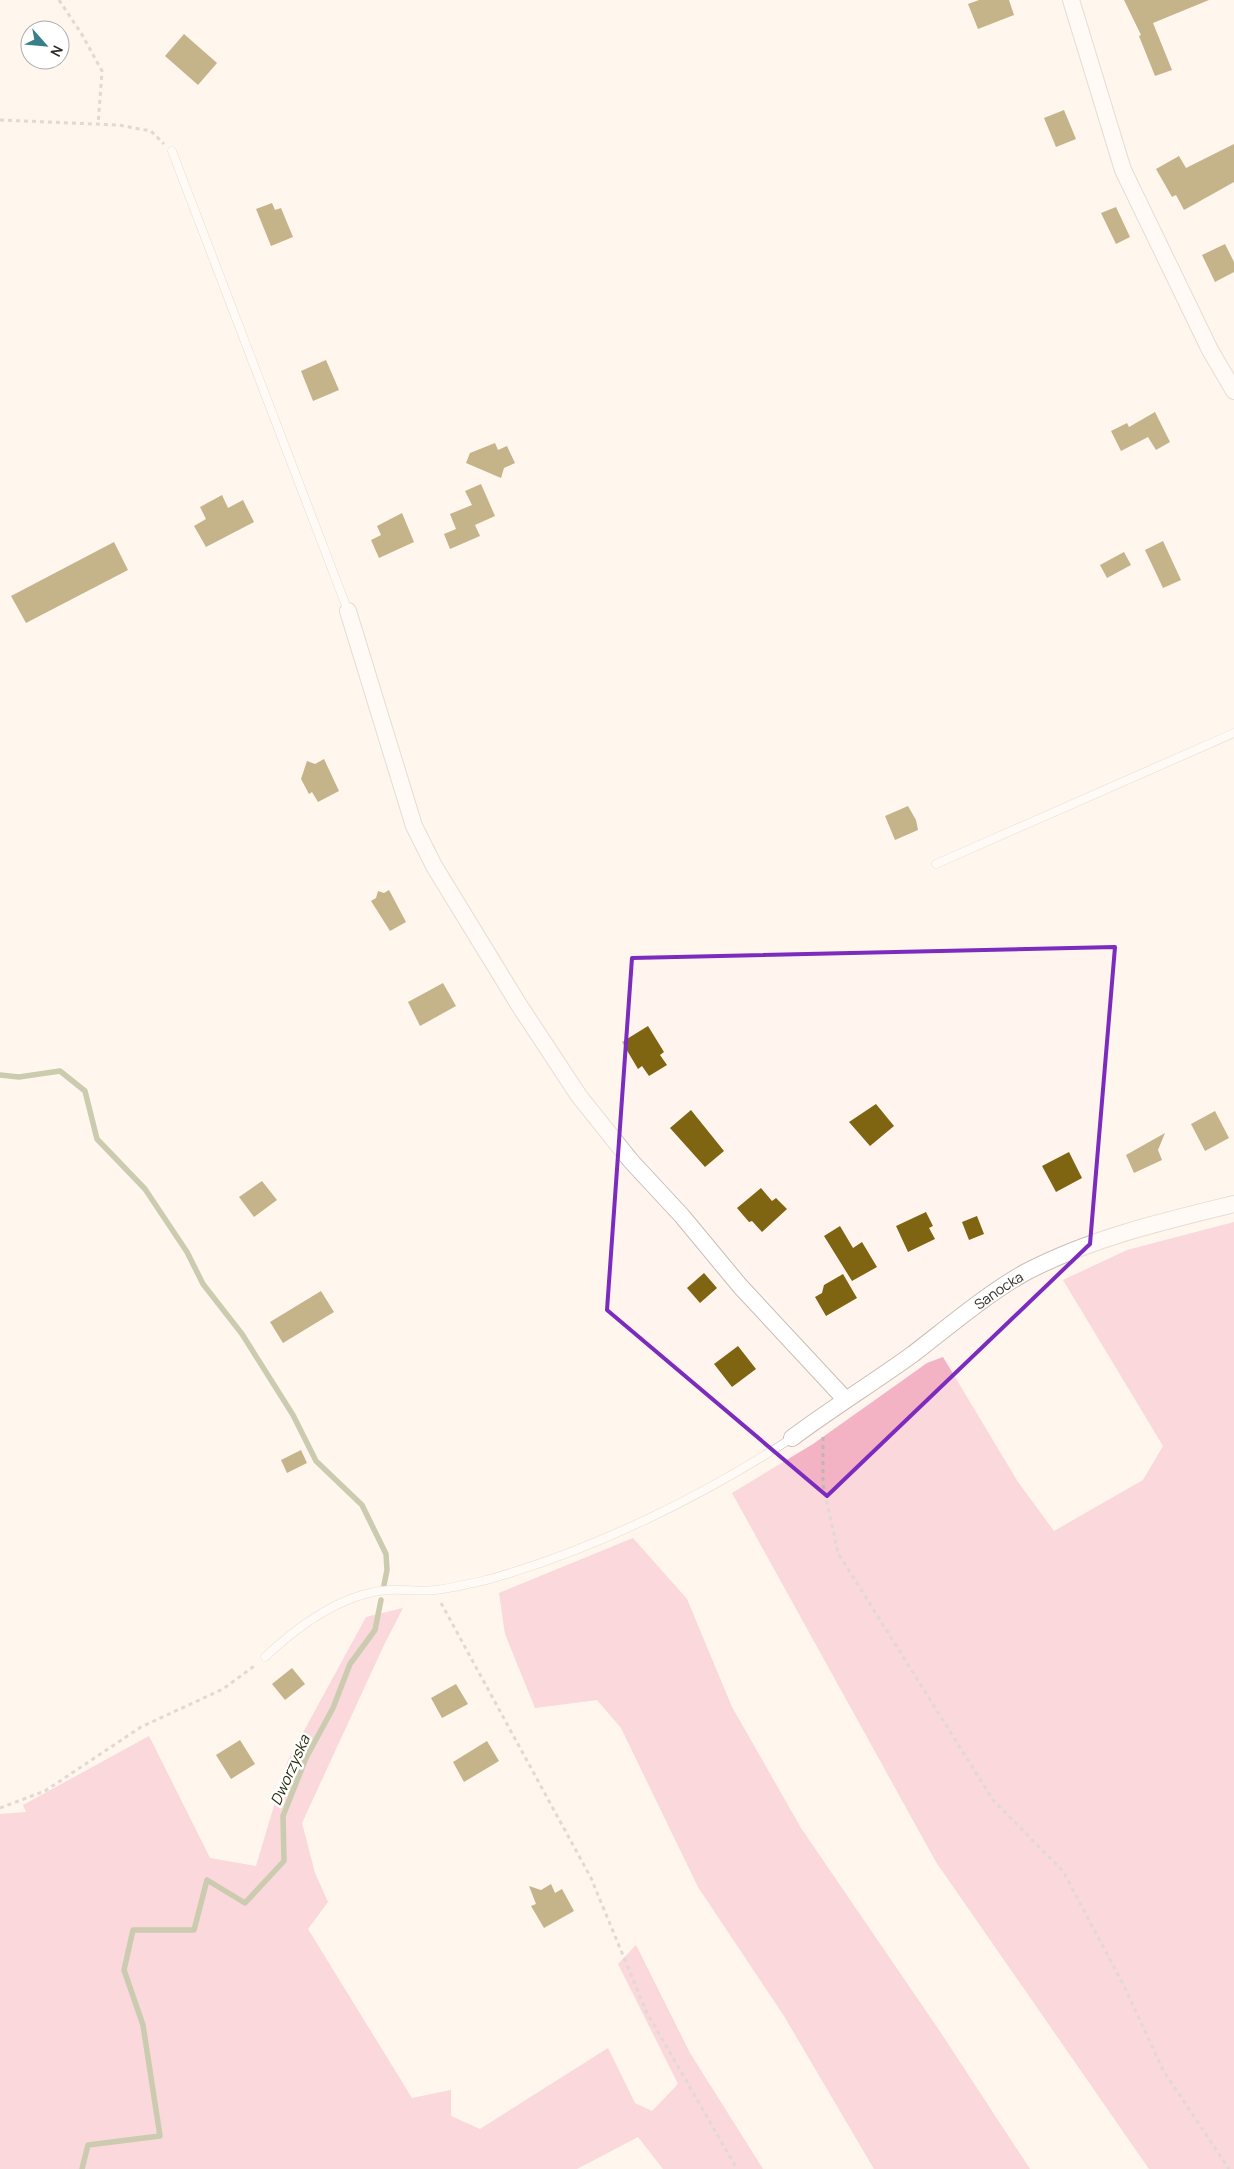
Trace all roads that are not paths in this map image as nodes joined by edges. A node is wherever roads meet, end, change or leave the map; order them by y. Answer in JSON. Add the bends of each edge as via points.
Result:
{"nodes":[{"id":1,"x":1071,"y":0,"type":"edge"},
{"id":2,"x":172,"y":151,"type":"road end"},
{"id":3,"x":1234,"y":391,"type":"edge"},
{"id":4,"x":348,"y":611,"type":"joint"},
{"id":5,"x":1234,"y":733,"type":"edge"},
{"id":6,"x":936,"y":864,"type":"dead end"},
{"id":7,"x":1234,"y":1204,"type":"edge"},
{"id":8,"x":845,"y":1399,"type":"junction"},
{"id":9,"x":792,"y":1438,"type":"joint"},
{"id":10,"x":265,"y":1658,"type":"road end"}],
"edges":[{"from":1,"to":3,"type":"street","via":[[1123,170],[1197,324]]},
{"from":2,"to":4,"type":"lane"},
{"from":4,"to":8,"type":"street","via":[[414,826],[434,866],[518,1005],[579,1096],[631,1161],[740,1286]]},
{"from":5,"to":6,"type":"lane"},
{"from":7,"to":8,"type":"street","name":"Sanocka","via":[[1082,1246],[1026,1273],[873,1383]]},
{"from":8,"to":9,"type":"street","name":"Sanocka"},
{"from":9,"to":10,"type":"lane","via":[[729,1478],[588,1543],[490,1579],[434,1590],[388,1590],[330,1607]]}]}
